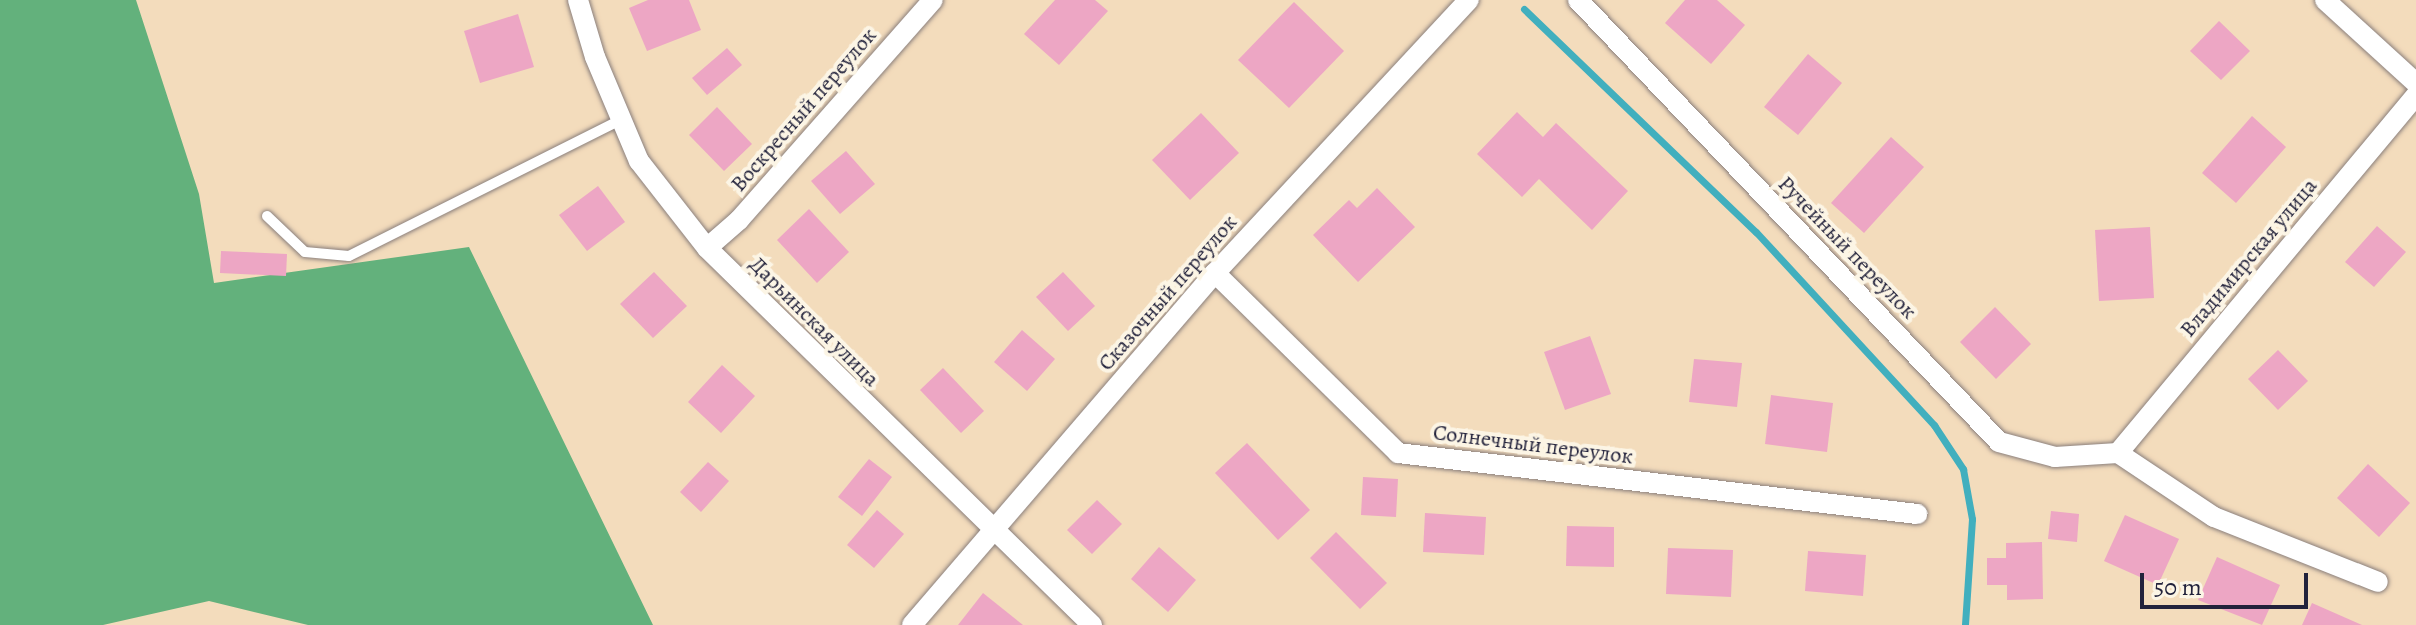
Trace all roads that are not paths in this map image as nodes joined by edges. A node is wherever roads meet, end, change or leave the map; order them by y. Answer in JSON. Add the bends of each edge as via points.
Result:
{"nodes":[{"id":1,"x":578,"y":0,"type":"edge"},
{"id":2,"x":933,"y":0,"type":"edge"},
{"id":3,"x":1469,"y":0,"type":"edge"},
{"id":4,"x":1578,"y":0,"type":"edge"},
{"id":5,"x":2325,"y":0,"type":"edge"},
{"id":6,"x":2416,"y":83,"type":"edge"},
{"id":7,"x":2416,"y":95,"type":"edge"},
{"id":8,"x":620,"y":120,"type":"junction"},
{"id":9,"x":267,"y":216,"type":"dead end"},
{"id":10,"x":707,"y":248,"type":"junction"},
{"id":11,"x":1215,"y":273,"type":"junction"},
{"id":12,"x":2118,"y":453,"type":"junction"},
{"id":13,"x":1917,"y":514,"type":"dead end"},
{"id":14,"x":992,"y":532,"type":"junction"},
{"id":15,"x":2378,"y":582,"type":"dead end"},
{"id":16,"x":912,"y":625,"type":"edge"},
{"id":17,"x":1092,"y":625,"type":"edge"}],
"edges":[{"from":1,"to":8,"type":"street","name":"Дарьинская улица"},
{"from":2,"to":10,"type":"street","name":"Воскресный переулок","via":[[739,220]]},
{"from":3,"to":11,"type":"street","name":"Сказочный переулок"},
{"from":4,"to":12,"type":"street","name":"Ручейный переулок","via":[[1999,442],[2055,457]]},
{"from":5,"to":6,"type":"street"},
{"from":7,"to":12,"type":"street","name":"Владимирская улица"},
{"from":8,"to":9,"type":"lane","via":[[349,256],[305,252]]},
{"from":8,"to":10,"type":"street","name":"Дарьинская улица","via":[[639,161]]},
{"from":10,"to":14,"type":"street","name":"Дарьинская улица"},
{"from":11,"to":13,"type":"street","name":"Солнечный переулок","via":[[1398,453]]},
{"from":11,"to":14,"type":"street","name":"Сказочный переулок"},
{"from":12,"to":15,"type":"street","via":[[2214,517]]},
{"from":14,"to":16,"type":"street","name":"Сказочный переулок"},
{"from":14,"to":17,"type":"street","name":"Дарьинская улица"}]}
